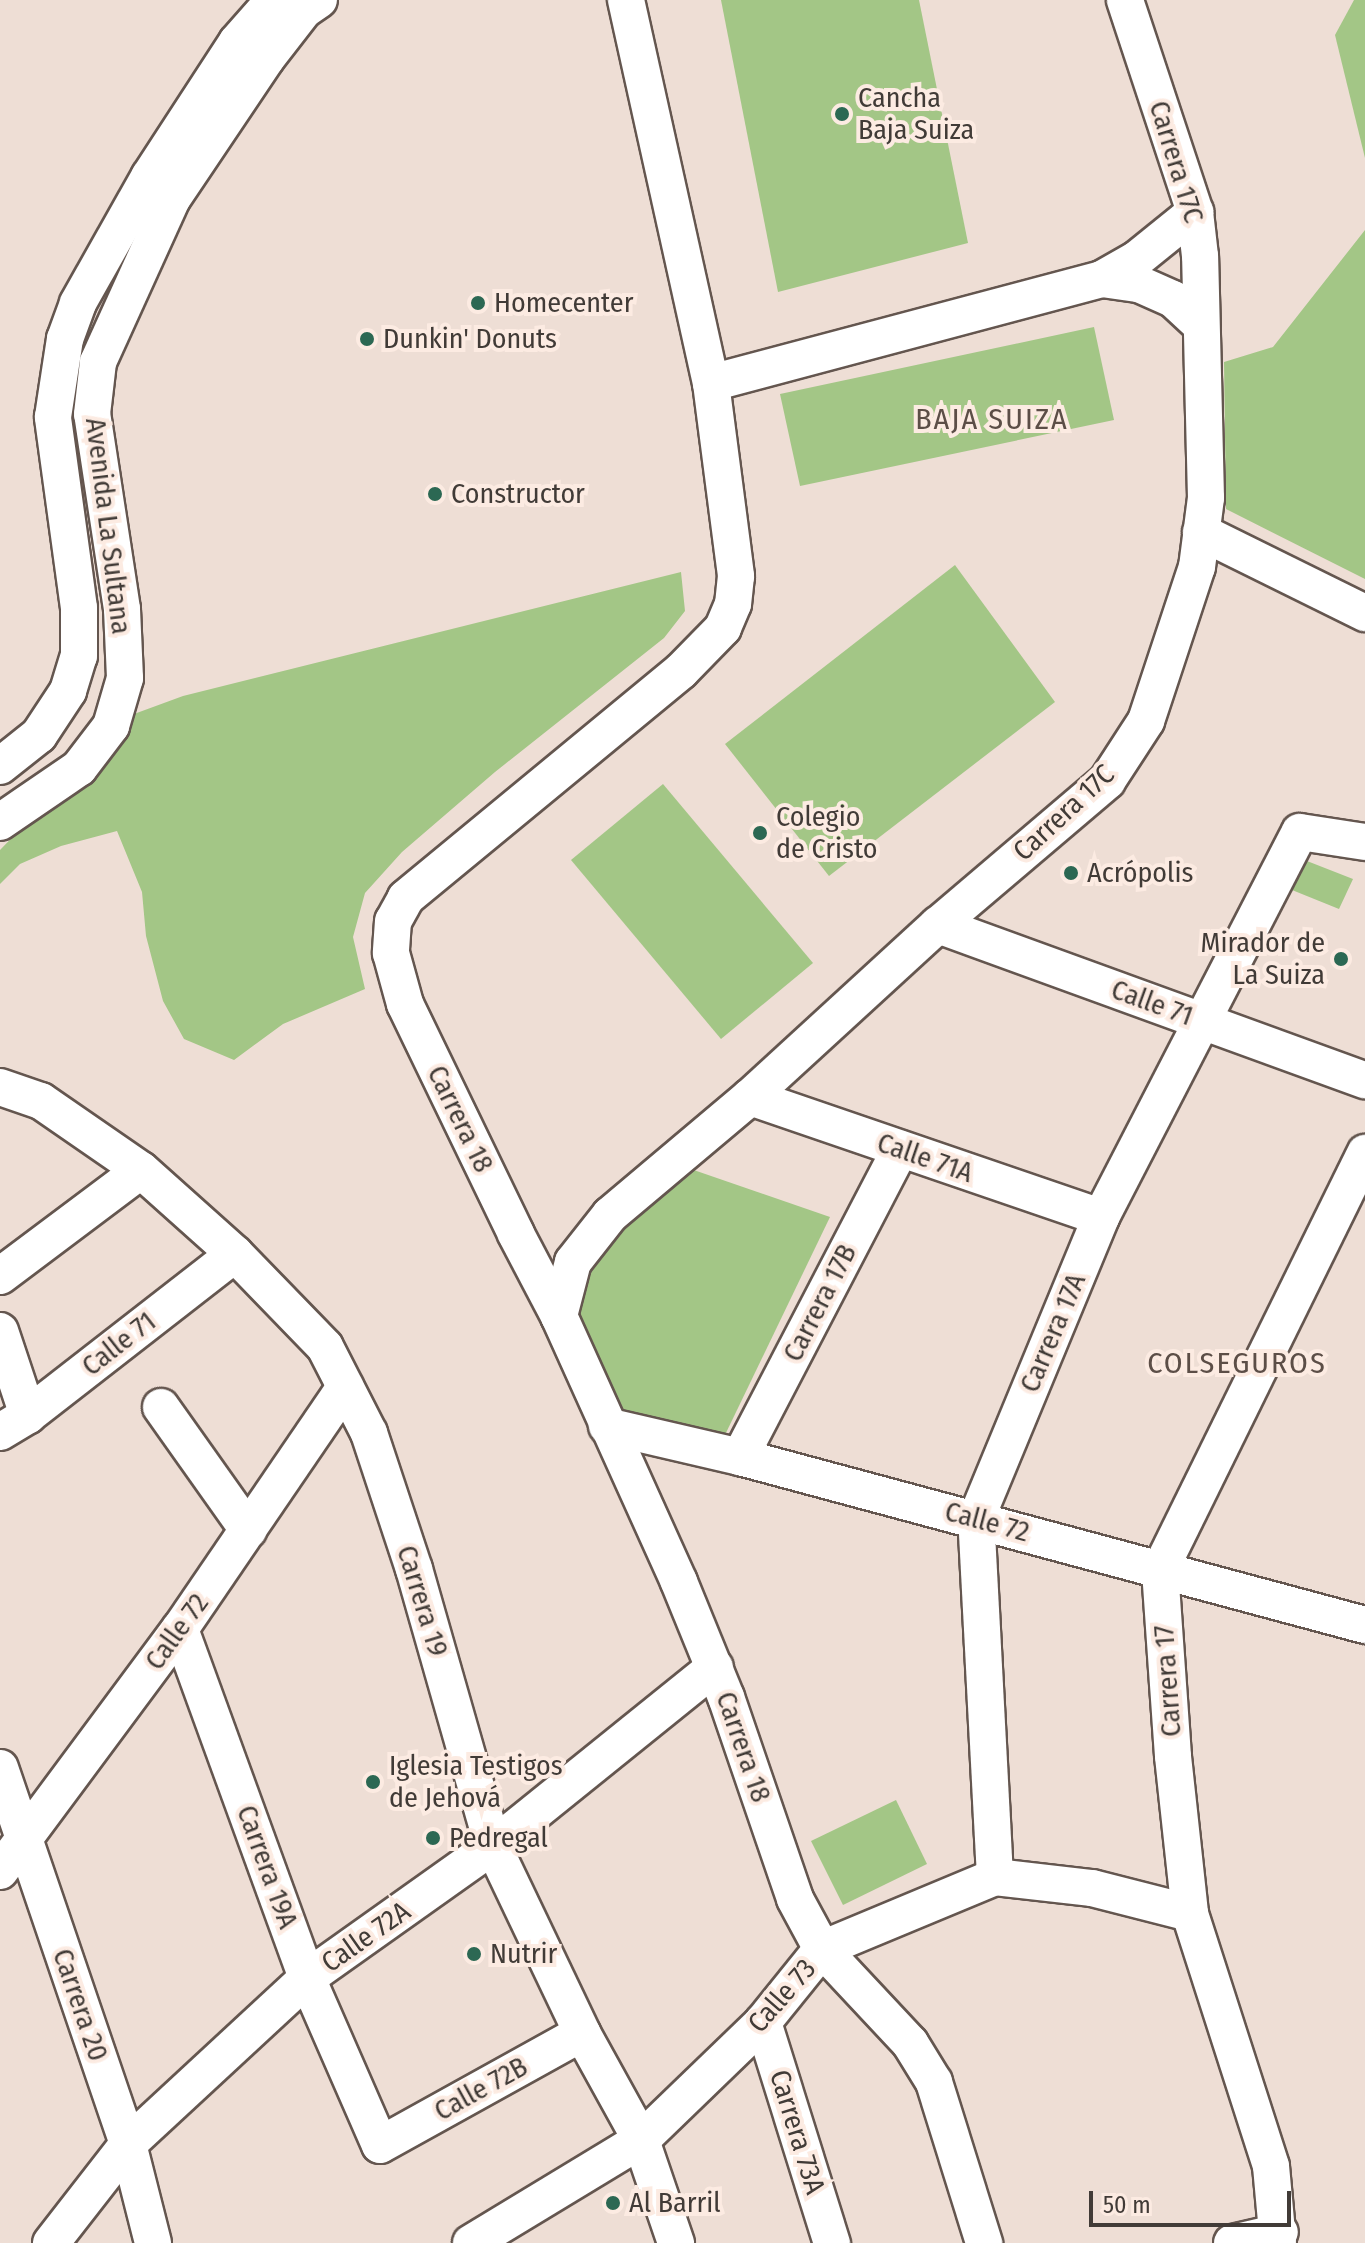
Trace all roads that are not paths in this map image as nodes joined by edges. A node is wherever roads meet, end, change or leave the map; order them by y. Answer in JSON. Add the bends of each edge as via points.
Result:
{"nodes":[{"id":1,"x":274,"y":0,"type":"edge"},
{"id":2,"x":319,"y":0,"type":"edge"},
{"id":3,"x":1125,"y":0,"type":"edge"},
{"id":4,"x":626,"y":1,"type":"edge"},
{"id":5,"x":1195,"y":212,"type":"junction"},
{"id":6,"x":1102,"y":279,"type":"junction"},
{"id":7,"x":1201,"y":325,"type":"junction"},
{"id":8,"x":711,"y":383,"type":"junction"},
{"id":9,"x":1201,"y":532,"type":"junction"},
{"id":10,"x":1365,"y":613,"type":"edge"},
{"id":11,"x":0,"y":766,"type":"edge"},
{"id":12,"x":0,"y":822,"type":"edge"},
{"id":13,"x":1365,"y":842,"type":"edge"},
{"id":14,"x":938,"y":925,"type":"junction"},
{"id":15,"x":1202,"y":1021,"type":"junction"},
{"id":16,"x":1365,"y":1080,"type":"edge"},
{"id":17,"x":0,"y":1087,"type":"edge"},
{"id":18,"x":750,"y":1097,"type":"junction"},
{"id":19,"x":900,"y":1149,"type":"junction"},
{"id":20,"x":1365,"y":1153,"type":"edge"},
{"id":21,"x":141,"y":1170,"type":"junction"},
{"id":22,"x":1101,"y":1217,"type":"junction"},
{"id":23,"x":516,"y":1234,"type":"junction"},
{"id":24,"x":48,"y":1238,"type":"junction"},
{"id":25,"x":0,"y":1242,"type":"edge"},
{"id":26,"x":581,"y":1250,"type":"junction"},
{"id":27,"x":235,"y":1254,"type":"junction"},
{"id":28,"x":0,"y":1276,"type":"edge"},
{"id":29,"x":559,"y":1316,"type":"junction"},
{"id":30,"x":0,"y":1331,"type":"edge"},
{"id":31,"x":345,"y":1387,"type":"junction"},
{"id":32,"x":161,"y":1407,"type":"dead end"},
{"id":33,"x":14,"y":1424,"type":"edge"},
{"id":34,"x":607,"y":1426,"type":"junction"},
{"id":35,"x":740,"y":1457,"type":"junction"},
{"id":36,"x":976,"y":1519,"type":"junction"},
{"id":37,"x":248,"y":1530,"type":"junction"},
{"id":38,"x":1160,"y":1570,"type":"junction"},
{"id":39,"x":1365,"y":1625,"type":"edge"},
{"id":40,"x":180,"y":1629,"type":"junction"},
{"id":41,"x":715,"y":1667,"type":"junction"},
{"id":42,"x":0,"y":1768,"type":"edge"},
{"id":43,"x":23,"y":1841,"type":"junction"},
{"id":44,"x":493,"y":1846,"type":"junction"},
{"id":45,"x":0,"y":1871,"type":"edge"},
{"id":46,"x":995,"y":1877,"type":"junction"},
{"id":47,"x":1190,"y":1913,"type":"junction"},
{"id":48,"x":822,"y":1949,"type":"junction"},
{"id":49,"x":307,"y":1978,"type":"junction"},
{"id":50,"x":763,"y":2022,"type":"junction"},
{"id":51,"x":582,"y":2033,"type":"junction"},
{"id":52,"x":641,"y":2140,"type":"junction"},
{"id":53,"x":128,"y":2144,"type":"junction"},
{"id":54,"x":380,"y":2145,"type":"joint"},
{"id":55,"x":1279,"y":2238,"type":"edge"},
{"id":56,"x":51,"y":2243,"type":"edge"},
{"id":57,"x":153,"y":2243,"type":"edge"},
{"id":58,"x":471,"y":2243,"type":"edge"},
{"id":59,"x":676,"y":2243,"type":"edge"},
{"id":60,"x":832,"y":2243,"type":"edge"},
{"id":61,"x":984,"y":2243,"type":"edge"},
{"id":62,"x":1232,"y":2243,"type":"edge"}],
"edges":[{"from":1,"to":11,"type":"street","name":"Avenida La Sultana","via":[[237,42],[149,177],[78,303],[65,339],[53,417],[79,608],[79,656],[68,691],[39,735]]},
{"from":2,"to":12,"type":"street","name":"Avenida La Sultana","via":[[304,10],[266,59],[172,199],[98,362],[92,414],[122,609],[125,678],[111,726],[79,768]]},
{"from":3,"to":5,"type":"street","name":"Carrera 17C"},
{"from":4,"to":8,"type":"street","name":"Carrera 18"},
{"from":5,"to":6,"type":"street","via":[[1137,259]]},
{"from":5,"to":7,"type":"street","name":"Carrera 17C"},
{"from":6,"to":7,"type":"street","via":[[1139,284],[1173,299]]},
{"from":6,"to":8,"type":"street"},
{"from":7,"to":9,"type":"street","name":"Carrera 17C","via":[[1206,498]]},
{"from":8,"to":23,"type":"street","name":"Carrera 18","via":[[736,576],[723,628],[681,671],[406,898],[393,921],[391,953],[405,1004]]},
{"from":9,"to":10,"type":"street"},
{"from":9,"to":14,"type":"street","name":"Carrera 17C","via":[[1197,567],[1146,721],[1107,781]]},
{"from":13,"to":15,"type":"street","name":"Carrera 17A","via":[[1300,832]]},
{"from":14,"to":15,"type":"street","name":"Calle 71"},
{"from":14,"to":18,"type":"street","name":"Carrera 17C"},
{"from":15,"to":16,"type":"street","name":"Calle 71"},
{"from":15,"to":22,"type":"street","name":"Carrera 17A"},
{"from":17,"to":21,"type":"street","name":"Carrera 19","via":[[41,1101]]},
{"from":18,"to":19,"type":"street","name":"Calle 71A"},
{"from":18,"to":26,"type":"street","name":"Carrera 17C","via":[[610,1215]]},
{"from":19,"to":22,"type":"street","name":"Calle 71A"},
{"from":19,"to":35,"type":"street","name":"Carrera 17B"},
{"from":20,"to":38,"type":"street"},
{"from":21,"to":24,"type":"street"},
{"from":21,"to":27,"type":"street","name":"Carrera 19"},
{"from":22,"to":36,"type":"street","name":"Carrera 17A"},
{"from":23,"to":26,"type":"street"},
{"from":23,"to":29,"type":"street","name":"Carrera 18"},
{"from":24,"to":25,"type":"street"},
{"from":24,"to":28,"type":"street"},
{"from":26,"to":29,"type":"street","name":"Carrera 17C"},
{"from":27,"to":31,"type":"street","name":"Carrera 19","via":[[325,1347]]},
{"from":27,"to":33,"type":"street","name":"Calle 71"},
{"from":29,"to":34,"type":"street","name":"Carrera 18"},
{"from":30,"to":33,"type":"street"},
{"from":31,"to":37,"type":"street","name":"Calle 72"},
{"from":31,"to":44,"type":"street","name":"Carrera 19","via":[[369,1433],[414,1569]]},
{"from":32,"to":37,"type":"street"},
{"from":34,"to":35,"type":"street","name":"Calle 72"},
{"from":34,"to":41,"type":"street","name":"Carrera 18"},
{"from":35,"to":36,"type":"street","name":"Calle 72"},
{"from":36,"to":38,"type":"street","name":"Calle 72"},
{"from":36,"to":46,"type":"street","name":"Carrera 17A"},
{"from":37,"to":40,"type":"street","name":"Calle 72"},
{"from":38,"to":39,"type":"street","name":"Calle 72"},
{"from":38,"to":47,"type":"street","name":"Carrera 17"},
{"from":40,"to":43,"type":"street","name":"Calle 72"},
{"from":40,"to":49,"type":"street","name":"Carrera 19A"},
{"from":41,"to":44,"type":"street","name":"Calle 72A"},
{"from":41,"to":48,"type":"street","name":"Carrera 18","via":[[795,1899]]},
{"from":42,"to":43,"type":"street","name":"Carrera 20"},
{"from":43,"to":45,"type":"street","name":"Calle 72"},
{"from":43,"to":53,"type":"street","name":"Carrera 20"},
{"from":44,"to":49,"type":"street","name":"Calle 72A"},
{"from":44,"to":51,"type":"street","name":"Carrera 19"},
{"from":46,"to":47,"type":"street","name":"Calle 73","via":[[1092,1888]]},
{"from":46,"to":48,"type":"street","name":"Calle 73"},
{"from":47,"to":55,"type":"street","name":"Carrera 17","via":[[1271,2166]]},
{"from":48,"to":50,"type":"street","name":"Calle 73"},
{"from":48,"to":61,"type":"street","name":"Carrera 18","via":[[910,2043],[934,2082]]},
{"from":49,"to":53,"type":"street","name":"Calle 72A"},
{"from":49,"to":54,"type":"street","name":"Carrera 19A"},
{"from":50,"to":52,"type":"street","name":"Calle 73"},
{"from":50,"to":60,"type":"street","name":"Carrera 73A"},
{"from":51,"to":52,"type":"street","name":"Carrera 19"},
{"from":51,"to":54,"type":"street","name":"Calle 72B"},
{"from":52,"to":58,"type":"street","name":"Calle 73"},
{"from":52,"to":59,"type":"street","name":"Carrera 19"},
{"from":53,"to":56,"type":"street","name":"Calle 72A"},
{"from":53,"to":57,"type":"street","name":"Carrera 20"},
{"from":55,"to":62,"type":"street"}]}
